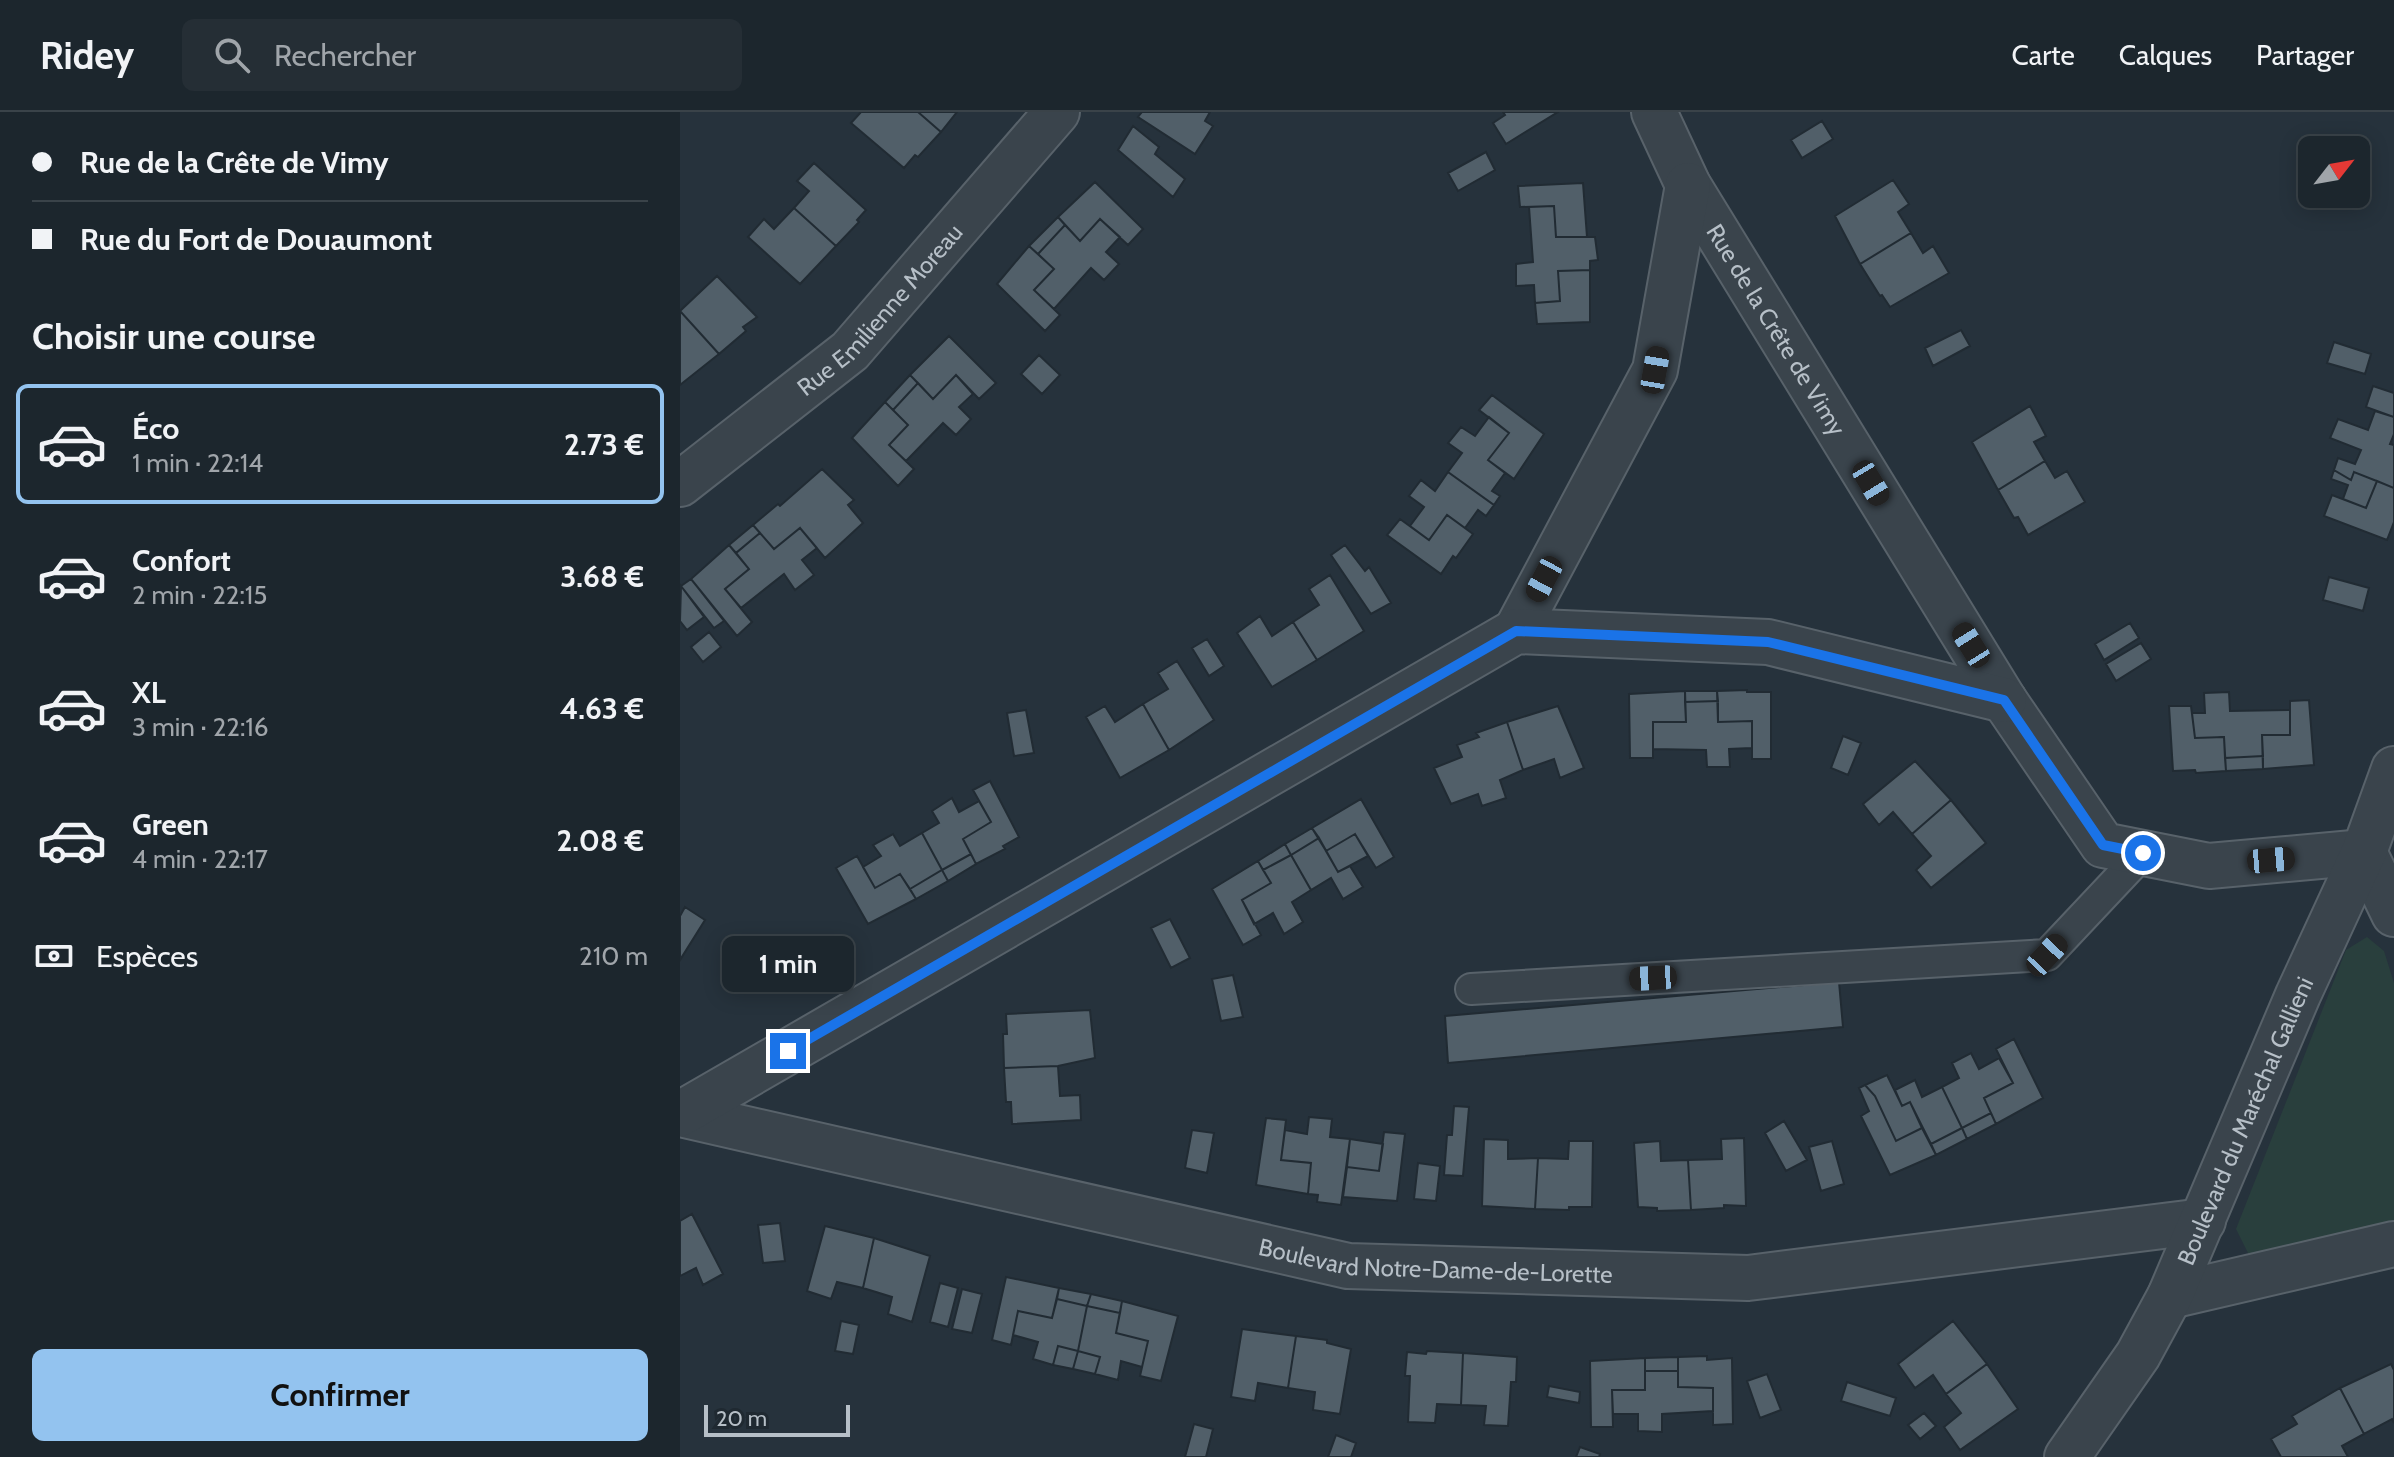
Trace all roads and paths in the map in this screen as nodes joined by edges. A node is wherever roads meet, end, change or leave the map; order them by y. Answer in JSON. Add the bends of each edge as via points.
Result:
{"nodes":[{"id":1,"x":1057,"y":112,"type":"edge"},
{"id":2,"x":1654,"y":112,"type":"edge"},
{"id":3,"x":1688,"y":185,"type":"junction"},
{"id":4,"x":680,"y":484,"type":"edge"},
{"id":5,"x":1516,"y":631,"type":"junction"},
{"id":6,"x":2004,"y":700,"type":"junction"},
{"id":7,"x":2394,"y":769,"type":"edge"},
{"id":8,"x":2364,"y":852,"type":"junction"},
{"id":9,"x":2143,"y":853,"type":"junction"},
{"id":10,"x":2394,"y":914,"type":"edge"},
{"id":11,"x":1471,"y":989,"type":"dead end"},
{"id":12,"x":680,"y":1114,"type":"edge"},
{"id":13,"x":2203,"y":1221,"type":"junction"},
{"id":14,"x":2394,"y":1244,"type":"edge"},
{"id":15,"x":2170,"y":1296,"type":"junction"},
{"id":16,"x":2067,"y":1457,"type":"edge"}],
"edges":[{"from":1,"to":4,"type":"street","name":"Rue Emilienne Moreau","via":[[850,351]]},
{"from":2,"to":3,"type":"street","name":"Rue de la Crête de Vimy"},
{"from":3,"to":5,"type":"street","via":[[1655,370]]},
{"from":3,"to":6,"type":"street","name":"Rue de la Crête de Vimy"},
{"from":5,"to":6,"type":"street","via":[[1768,642]]},
{"from":5,"to":12,"type":"street"},
{"from":6,"to":9,"type":"street","name":"Rue de la Crête de Vimy","via":[[2103,845]]},
{"from":7,"to":8,"type":"street","name":"Boulevard du Maréchal Gallieni"},
{"from":8,"to":9,"type":"street","name":"Rue de la Crête de Vimy","via":[[2209,866]]},
{"from":8,"to":10,"type":"street"},
{"from":8,"to":13,"type":"street","name":"Boulevard du Maréchal Gallieni"},
{"from":9,"to":11,"type":"lane","via":[[2047,955]]},
{"from":12,"to":13,"type":"street","name":"Boulevard Notre-Dame-de-Lorette","via":[[1348,1266],[1748,1278]]},
{"from":13,"to":15,"type":"street","name":"Boulevard du Maréchal Gallieni"},
{"from":14,"to":15,"type":"street"},
{"from":15,"to":16,"type":"street","name":"Boulevard du Maréchal Gallieni","via":[[2138,1355]]}]}
